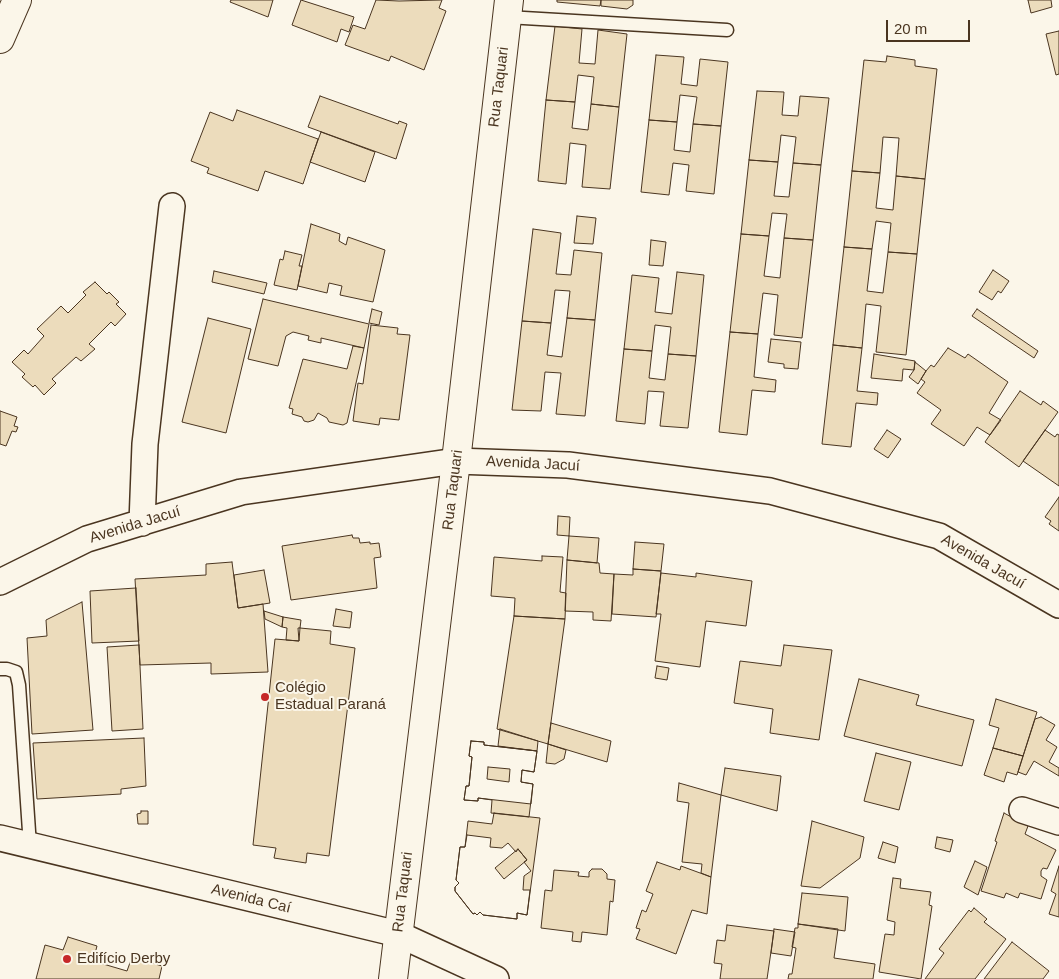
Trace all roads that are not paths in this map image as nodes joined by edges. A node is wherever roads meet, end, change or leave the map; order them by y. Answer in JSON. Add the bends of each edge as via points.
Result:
{"nodes":[{"id":1,"x":17,"y":0,"type":"edge"},
{"id":2,"x":508,"y":9,"type":"edge"},
{"id":3,"x":727,"y":30,"type":"dead end"},
{"id":4,"x":0,"y":39,"type":"edge"},
{"id":5,"x":172,"y":206,"type":"dead end"},
{"id":6,"x":456,"y":461,"type":"junction"},
{"id":7,"x":142,"y":523,"type":"junction"},
{"id":8,"x":0,"y":582,"type":"edge"},
{"id":9,"x":1059,"y":605,"type":"edge"},
{"id":10,"x":0,"y":669,"type":"edge"},
{"id":11,"x":1022,"y":810,"type":"dead end"},
{"id":12,"x":1059,"y":822,"type":"edge"},
{"id":13,"x":0,"y":838,"type":"edge"},
{"id":14,"x":30,"y":846,"type":"junction"},
{"id":15,"x":398,"y":934,"type":"junction"},
{"id":16,"x":393,"y":979,"type":"edge"},
{"id":17,"x":496,"y":979,"type":"edge"}],
"edges":[{"from":1,"to":4,"type":"street"},
{"from":2,"to":3,"type":"lane"},
{"from":2,"to":6,"type":"street","name":"Rua Taquari"},
{"from":5,"to":7,"type":"street","via":[[145,444]]},
{"from":6,"to":7,"type":"street","name":"Avenida Jacuí","via":[[241,492]]},
{"from":6,"to":9,"type":"street","name":"Avenida Jacuí","via":[[568,464],[770,491],[940,536]]},
{"from":6,"to":15,"type":"street","name":"Rua Taquari"},
{"from":7,"to":8,"type":"street","name":"Avenida Jacuí","via":[[87,539]]},
{"from":10,"to":14,"type":"lane","via":[[16,672],[19,685]]},
{"from":11,"to":12,"type":"street"},
{"from":13,"to":14,"type":"street","name":"Avenida Caí"},
{"from":14,"to":15,"type":"street","name":"Avenida Caí"},
{"from":15,"to":16,"type":"street","name":"Rua Taquari"},
{"from":15,"to":17,"type":"street","name":"Avenida Caí"}]}
